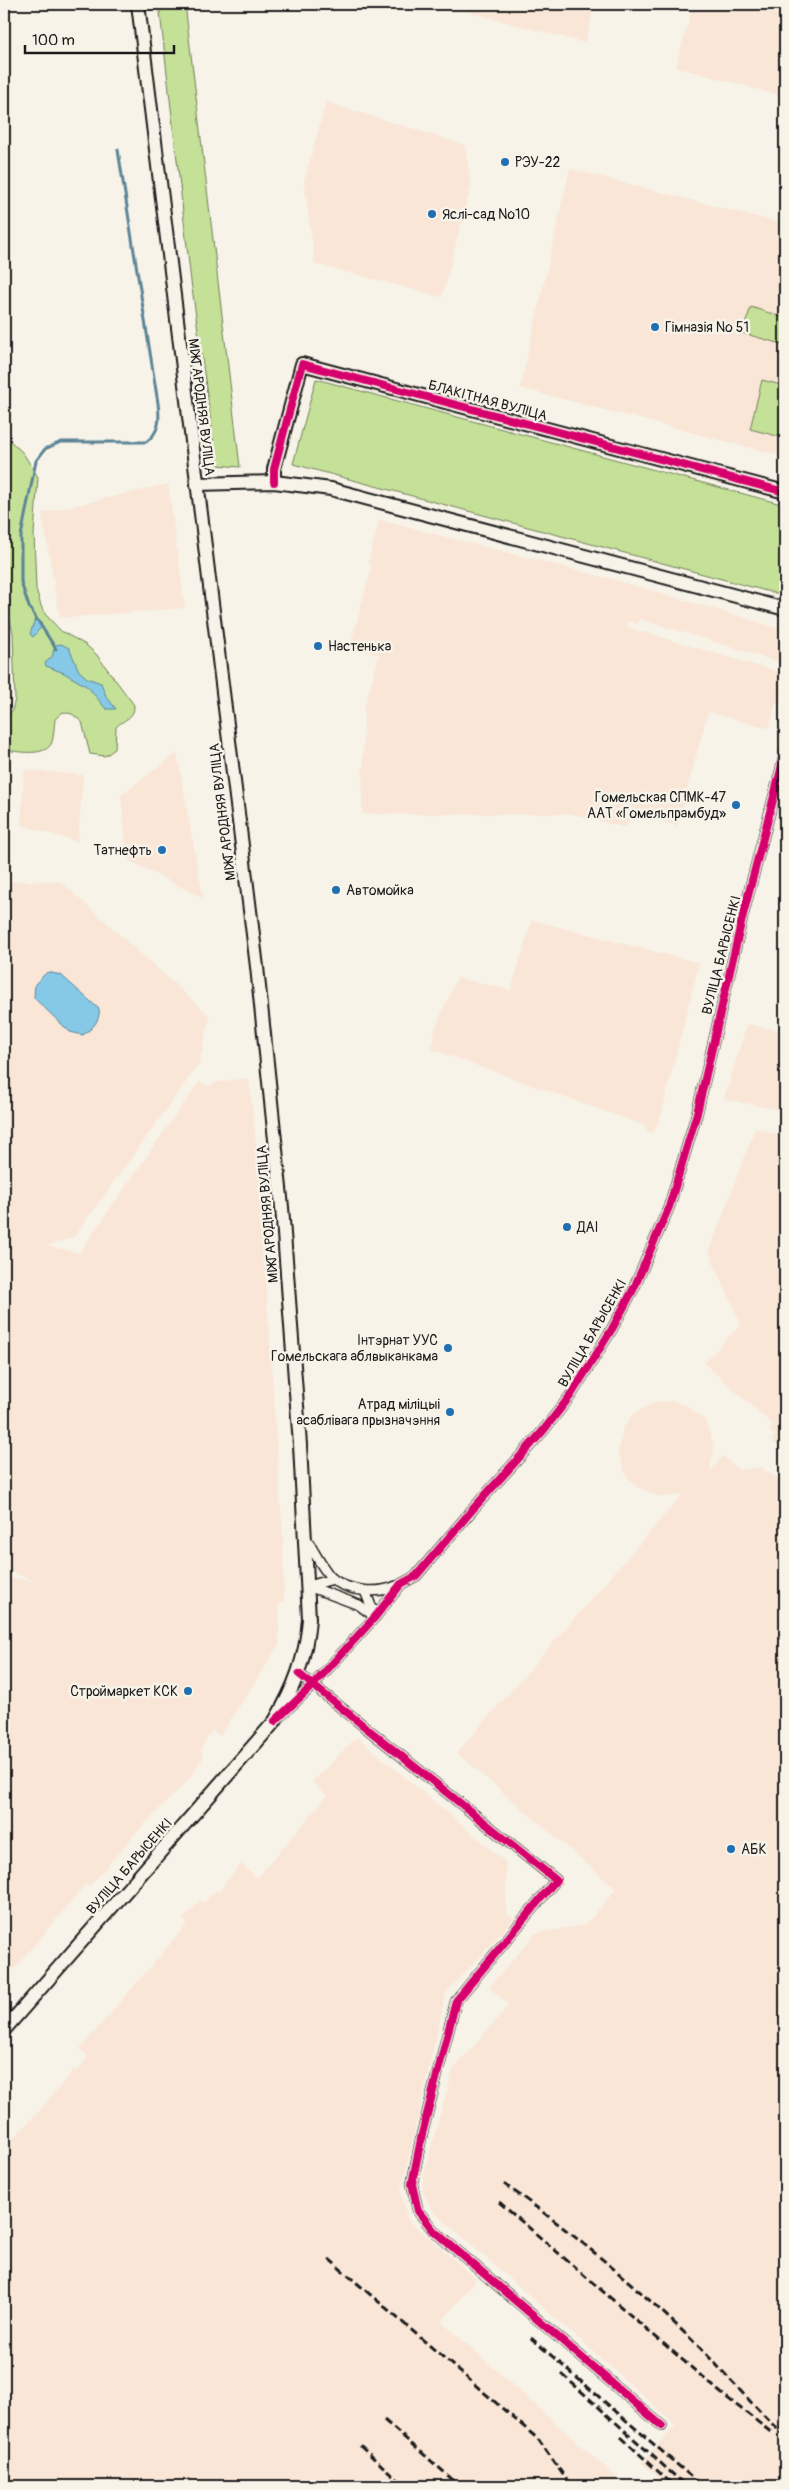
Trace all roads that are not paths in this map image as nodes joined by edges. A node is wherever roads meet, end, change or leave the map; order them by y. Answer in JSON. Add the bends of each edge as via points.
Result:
{"nodes":[{"id":1,"x":138,"y":4,"type":"edge"},
{"id":2,"x":274,"y":482,"type":"junction"},
{"id":3,"x":197,"y":484,"type":"junction"},
{"id":4,"x":785,"y":492,"type":"edge"},
{"id":5,"x":785,"y":609,"type":"edge"},
{"id":6,"x":785,"y":754,"type":"edge"},
{"id":7,"x":306,"y":1538,"type":"junction"},
{"id":8,"x":333,"y":1579,"type":"junction"},
{"id":9,"x":401,"y":1584,"type":"junction"},
{"id":10,"x":308,"y":1586,"type":"junction"},
{"id":11,"x":364,"y":1591,"type":"junction"},
{"id":12,"x":375,"y":1617,"type":"junction"},
{"id":13,"x":310,"y":1620,"type":"joint"},
{"id":14,"x":299,"y":1674,"type":"junction"},
{"id":15,"x":313,"y":1684,"type":"junction"},
{"id":16,"x":274,"y":1721,"type":"junction"},
{"id":17,"x":4,"y":2030,"type":"edge"},
{"id":18,"x":662,"y":2426,"type":"dead end"}],
"edges":[{"from":1,"to":3,"type":"main road","name":"МІЖГАРОДНЯЯ ВУЛІЦА"},
{"from":2,"to":3,"type":"main road"},
{"from":2,"to":4,"type":"main road","name":"БЛАКІТНАЯ ВУЛІЦА","via":[[274,469],[302,364]]},
{"from":2,"to":5,"type":"main road","via":[[331,489]]},
{"from":3,"to":7,"type":"main road","name":"МІЖГАРОДНЯЯ ВУЛІЦА","via":[[257,967],[282,1207]]},
{"from":6,"to":9,"type":"street","name":"ВУЛІЦА БАРЫСЕНКІ","via":[[740,925],[697,1113],[656,1240],[612,1329],[571,1395],[543,1432],[416,1576]]},
{"from":7,"to":8,"type":"street"},
{"from":7,"to":10,"type":"main road","name":"МІЖГАРОДНЯЯ ВУЛІЦА"},
{"from":8,"to":10,"type":"street"},
{"from":8,"to":11,"type":"street","name":"ВУЛІЦА БАРЫСЕНКІ"},
{"from":9,"to":11,"type":"street","name":"ВУЛІЦА БАРЫСЕНКІ","via":[[387,1590]]},
{"from":9,"to":12,"type":"street","name":"ВУЛІЦА БАРЫСЕНКІ"},
{"from":10,"to":12,"type":"street","via":[[359,1605]]},
{"from":10,"to":13,"type":"main road","name":"МІЖГАРОДНЯЯ ВУЛІЦА"},
{"from":11,"to":12,"type":"street"},
{"from":12,"to":15,"type":"street","name":"ВУЛІЦА БАРЫСЕНКІ"},
{"from":13,"to":14,"type":"main road","name":"ВУЛІЦА БАРЫСЕНКІ","via":[[308,1644]]},
{"from":14,"to":15,"type":"street"},
{"from":14,"to":16,"type":"main road","name":"ВУЛІЦА БАРЫСЕНКІ"},
{"from":15,"to":16,"type":"street","name":"ВУЛІЦА БАРЫСЕНКІ"},
{"from":15,"to":18,"type":"street","via":[[556,1880],[456,2001],[412,2184],[418,2211],[434,2231]]},
{"from":16,"to":17,"type":"main road","name":"ВУЛІЦА БАРЫСЕНКІ"}]}
